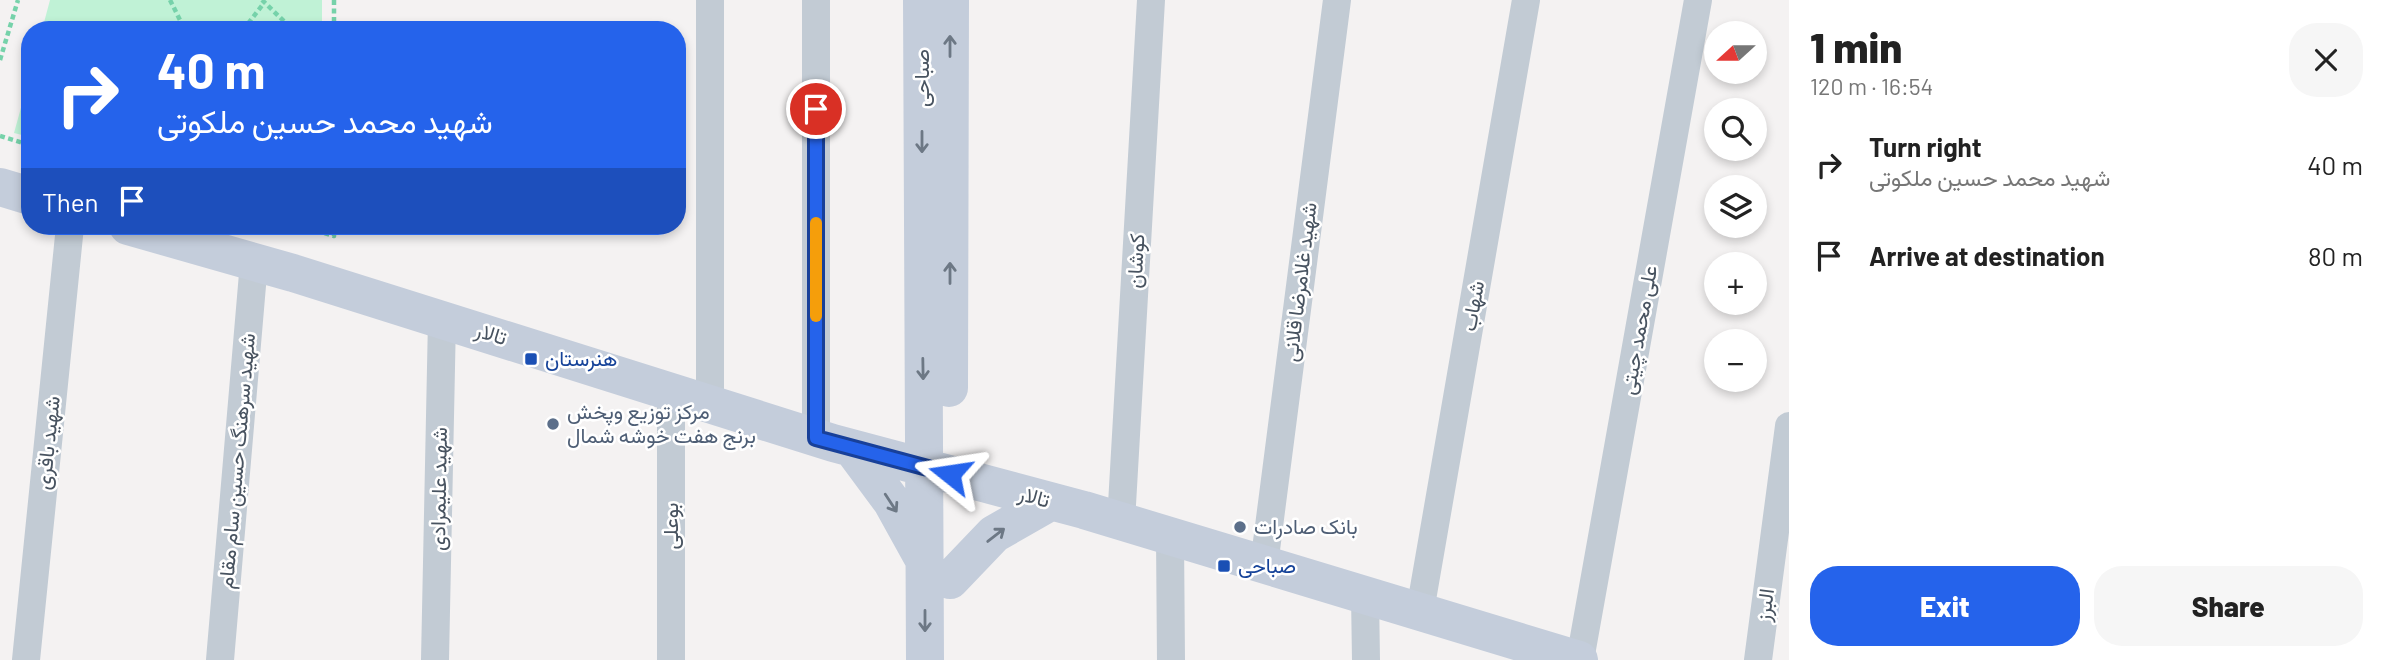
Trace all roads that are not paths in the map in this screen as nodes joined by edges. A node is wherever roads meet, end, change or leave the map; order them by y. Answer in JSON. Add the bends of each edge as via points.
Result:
{"nodes":[{"id":1,"x":710,"y":0,"type":"edge"},
{"id":2,"x":816,"y":0,"type":"edge"},
{"id":3,"x":922,"y":0,"type":"edge"},
{"id":4,"x":950,"y":0,"type":"edge"},
{"id":5,"x":1151,"y":0,"type":"edge"},
{"id":6,"x":1337,"y":0,"type":"edge"},
{"id":7,"x":1526,"y":0,"type":"edge"},
{"id":8,"x":1698,"y":0,"type":"edge"},
{"id":9,"x":0,"y":187,"type":"edge"},
{"id":10,"x":21,"y":193,"type":"edge"},
{"id":11,"x":69,"y":235,"type":"edge"},
{"id":12,"x":160,"y":235,"type":"edge"},
{"id":13,"x":254,"y":262,"type":"junction"},
{"id":14,"x":442,"y":319,"type":"junction"},
{"id":15,"x":671,"y":393,"type":"junction"},
{"id":16,"x":710,"y":404,"type":"junction"},
{"id":17,"x":1789,"y":426,"type":"edge"},
{"id":18,"x":816,"y":438,"type":"junction"},
{"id":19,"x":852,"y":448,"type":"junction"},
{"id":20,"x":937,"y":471,"type":"junction"},
{"id":21,"x":1050,"y":502,"type":"junction"},
{"id":22,"x":1121,"y":522,"type":"junction"},
{"id":23,"x":1170,"y":537,"type":"junction"},
{"id":24,"x":1264,"y":565,"type":"junction"},
{"id":25,"x":937,"y":570,"type":"junction"},
{"id":26,"x":1365,"y":595,"type":"junction"},
{"id":27,"x":1420,"y":611,"type":"junction"},
{"id":28,"x":1573,"y":659,"type":"edge"},
{"id":29,"x":26,"y":660,"type":"edge"},
{"id":30,"x":220,"y":660,"type":"edge"},
{"id":31,"x":435,"y":660,"type":"edge"},
{"id":32,"x":671,"y":660,"type":"edge"},
{"id":33,"x":925,"y":660,"type":"edge"},
{"id":34,"x":950,"y":660,"type":"edge"},
{"id":35,"x":1171,"y":660,"type":"edge"},
{"id":36,"x":1366,"y":660,"type":"edge"},
{"id":37,"x":1758,"y":660,"type":"edge"}],
"edges":[{"from":1,"to":16,"type":"street"},
{"from":2,"to":18,"type":"street"},
{"from":3,"to":20,"type":"street","name":"صباحی","one_way":true},
{"from":20,"to":4,"type":"street","name":"صباحی","one_way":true},
{"from":5,"to":22,"type":"street","name":"کوشان"},
{"from":6,"to":24,"type":"street","name":"شهید غلامرضا قلانی"},
{"from":7,"to":27,"type":"street","name":"شهاب"},
{"from":8,"to":28,"type":"street","name":"علی محمد چیتی"},
{"from":9,"to":10,"type":"street"},
{"from":11,"to":29,"type":"street","name":"شهید باقری"},
{"from":12,"to":13,"type":"street","name":"تالار"},
{"from":13,"to":14,"type":"street","name":"تالار"},
{"from":13,"to":30,"type":"street","name":"شهید سرهنگ حسین سام مقام"},
{"from":14,"to":15,"type":"street","name":"تالار"},
{"from":14,"to":31,"type":"street","name":"شهید علیمرادی"},
{"from":15,"to":16,"type":"street","name":"تالار"},
{"from":15,"to":32,"type":"street","name":"بوعلی"},
{"from":16,"to":18,"type":"street","name":"تالار"},
{"from":17,"to":37,"type":"street","name":"البرز"},
{"from":18,"to":19,"type":"street","name":"تالار"},
{"from":19,"to":20,"type":"street","name":"تالار"},
{"from":19,"to":25,"type":"street","one_way":true},
{"from":20,"to":21,"type":"street","name":"تالار"},
{"from":20,"to":25,"type":"street","name":"صباحی"},
{"from":21,"to":22,"type":"street","name":"تالار"},
{"from":25,"to":21,"type":"street","one_way":true},
{"from":22,"to":23,"type":"street","name":"تالار"},
{"from":23,"to":24,"type":"street","name":"تالار"},
{"from":23,"to":35,"type":"street"},
{"from":24,"to":26,"type":"street","name":"تالار"},
{"from":25,"to":33,"type":"street","name":"صباحی","one_way":true},
{"from":25,"to":34,"type":"street","name":"صباحی"},
{"from":26,"to":27,"type":"street","name":"تالار"},
{"from":26,"to":36,"type":"street"},
{"from":27,"to":28,"type":"street","name":"تالار"}]}
